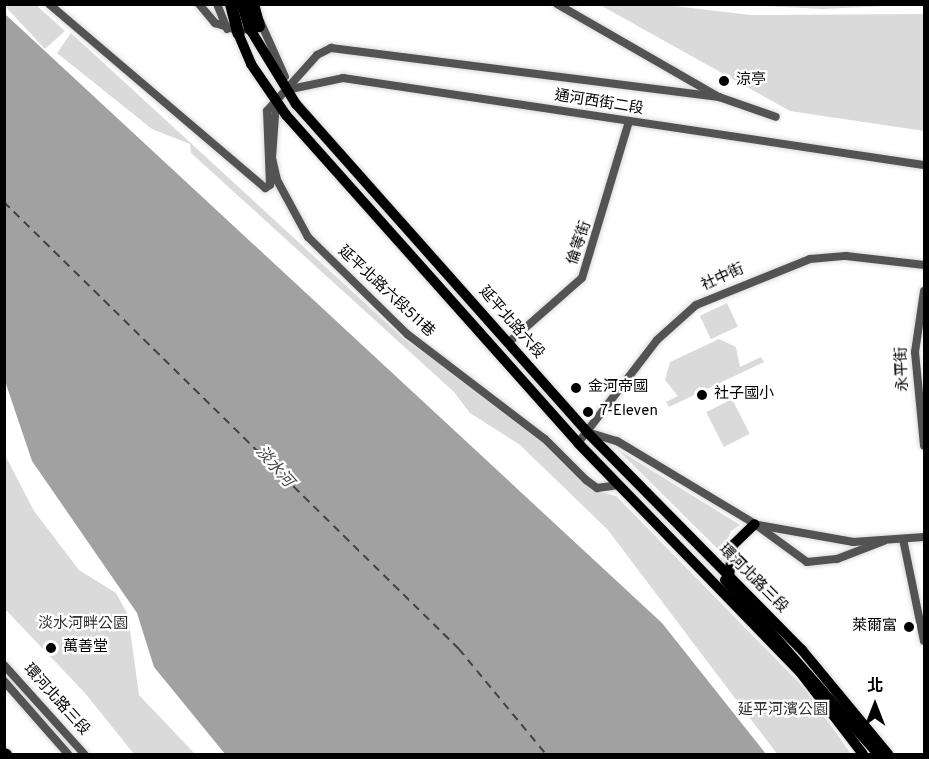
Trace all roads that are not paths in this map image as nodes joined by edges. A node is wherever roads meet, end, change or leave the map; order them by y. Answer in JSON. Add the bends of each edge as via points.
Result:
{"nodes":[{"id":1,"x":49,"y":4,"type":"edge"},
{"id":2,"x":199,"y":4,"type":"edge"},
{"id":3,"x":217,"y":4,"type":"edge"},
{"id":4,"x":223,"y":4,"type":"edge"},
{"id":5,"x":231,"y":4,"type":"edge"},
{"id":6,"x":243,"y":4,"type":"edge"},
{"id":7,"x":252,"y":4,"type":"edge"},
{"id":8,"x":257,"y":4,"type":"edge"},
{"id":9,"x":557,"y":4,"type":"edge"},
{"id":10,"x":255,"y":28,"type":"junction"},
{"id":11,"x":233,"y":32,"type":"junction"},
{"id":12,"x":286,"y":90,"type":"junction"},
{"id":13,"x":719,"y":97,"type":"junction"},
{"id":14,"x":276,"y":102,"type":"junction"},
{"id":15,"x":776,"y":117,"type":"dead end"},
{"id":16,"x":629,"y":121,"type":"junction"},
{"id":17,"x":924,"y":165,"type":"edge"},
{"id":18,"x":924,"y":265,"type":"edge"},
{"id":19,"x":924,"y":291,"type":"edge"},
{"id":20,"x":508,"y":343,"type":"junction"},
{"id":21,"x":587,"y":432,"type":"junction"},
{"id":22,"x":578,"y":443,"type":"junction"},
{"id":23,"x":924,"y":446,"type":"edge"},
{"id":24,"x":619,"y":485,"type":"junction"},
{"id":25,"x":755,"y":524,"type":"junction"},
{"id":26,"x":924,"y":537,"type":"edge"},
{"id":27,"x":903,"y":539,"type":"junction"},
{"id":28,"x":885,"y":541,"type":"junction"},
{"id":29,"x":729,"y":577,"type":"junction"},
{"id":30,"x":924,"y":640,"type":"edge"},
{"id":31,"x":4,"y":665,"type":"edge"},
{"id":32,"x":4,"y":681,"type":"edge"},
{"id":33,"x":821,"y":699,"type":"junction"},
{"id":34,"x":69,"y":754,"type":"edge"},
{"id":35,"x":84,"y":754,"type":"edge"},
{"id":36,"x":863,"y":754,"type":"edge"},
{"id":37,"x":871,"y":754,"type":"edge"},
{"id":38,"x":878,"y":754,"type":"edge"},
{"id":39,"x":888,"y":754,"type":"edge"}],
"edges":[{"from":1,"to":14,"type":"street","via":[[265,188],[270,185],[267,111]]},
{"from":2,"to":11,"type":"street"},
{"from":3,"to":11,"type":"street"},
{"from":4,"to":11,"type":"highway"},
{"from":5,"to":11,"type":"highway"},
{"from":6,"to":10,"type":"highway"},
{"from":7,"to":10,"type":"highway"},
{"from":8,"to":10,"type":"street"},
{"from":9,"to":13,"type":"street"},
{"from":10,"to":11,"type":"street"},
{"from":10,"to":12,"type":"main road","name":"延平北路六段"},
{"from":11,"to":14,"type":"main road","name":"延平北路六段"},
{"from":12,"to":13,"type":"street","via":[[317,55],[342,48]]},
{"from":12,"to":14,"type":"street"},
{"from":12,"to":16,"type":"street","name":"通河西街二段","via":[[344,78]]},
{"from":12,"to":20,"type":"main road","name":"延平北路六段"},
{"from":13,"to":15,"type":"street"},
{"from":14,"to":22,"type":"main road","name":"延平北路六段"},
{"from":14,"to":24,"type":"street","name":"延平北路六段511巷","via":[[272,158],[277,180],[308,237],[407,334],[545,439],[586,480],[597,488]]},
{"from":16,"to":17,"type":"street","name":"通河西街二段"},
{"from":16,"to":20,"type":"street","name":"倫等街","via":[[582,278]]},
{"from":18,"to":21,"type":"street","name":"社中街","via":[[846,256],[810,259],[696,305],[657,340]]},
{"from":19,"to":23,"type":"street","name":"永平街","via":[[915,352]]},
{"from":20,"to":21,"type":"main road","name":"延平北路六段"},
{"from":21,"to":22,"type":"street","name":"社中街"},
{"from":21,"to":25,"type":"street","via":[[617,441]]},
{"from":21,"to":29,"type":"main road","name":"環河北路三段"},
{"from":22,"to":24,"type":"main road","name":"環河北路三段"},
{"from":22,"to":38,"type":"main road","via":[[603,453],[849,715]]},
{"from":24,"to":33,"type":"main road","name":"環河北路三段"},
{"from":25,"to":28,"type":"street","via":[[808,537]]},
{"from":25,"to":28,"type":"street","via":[[807,562],[837,559]]},
{"from":25,"to":29,"type":"main road","via":[[733,545]]},
{"from":26,"to":27,"type":"street"},
{"from":27,"to":28,"type":"street"},
{"from":27,"to":30,"type":"street"},
{"from":29,"to":39,"type":"main road","name":"環河北路三段","via":[[802,650]]},
{"from":31,"to":35,"type":"street","name":"環河北路三段"},
{"from":32,"to":34,"type":"street","name":"環河北路三段"},
{"from":33,"to":36,"type":"main road","name":"環河北路三段"},
{"from":33,"to":37,"type":"main road","via":[[850,725]]}]}
